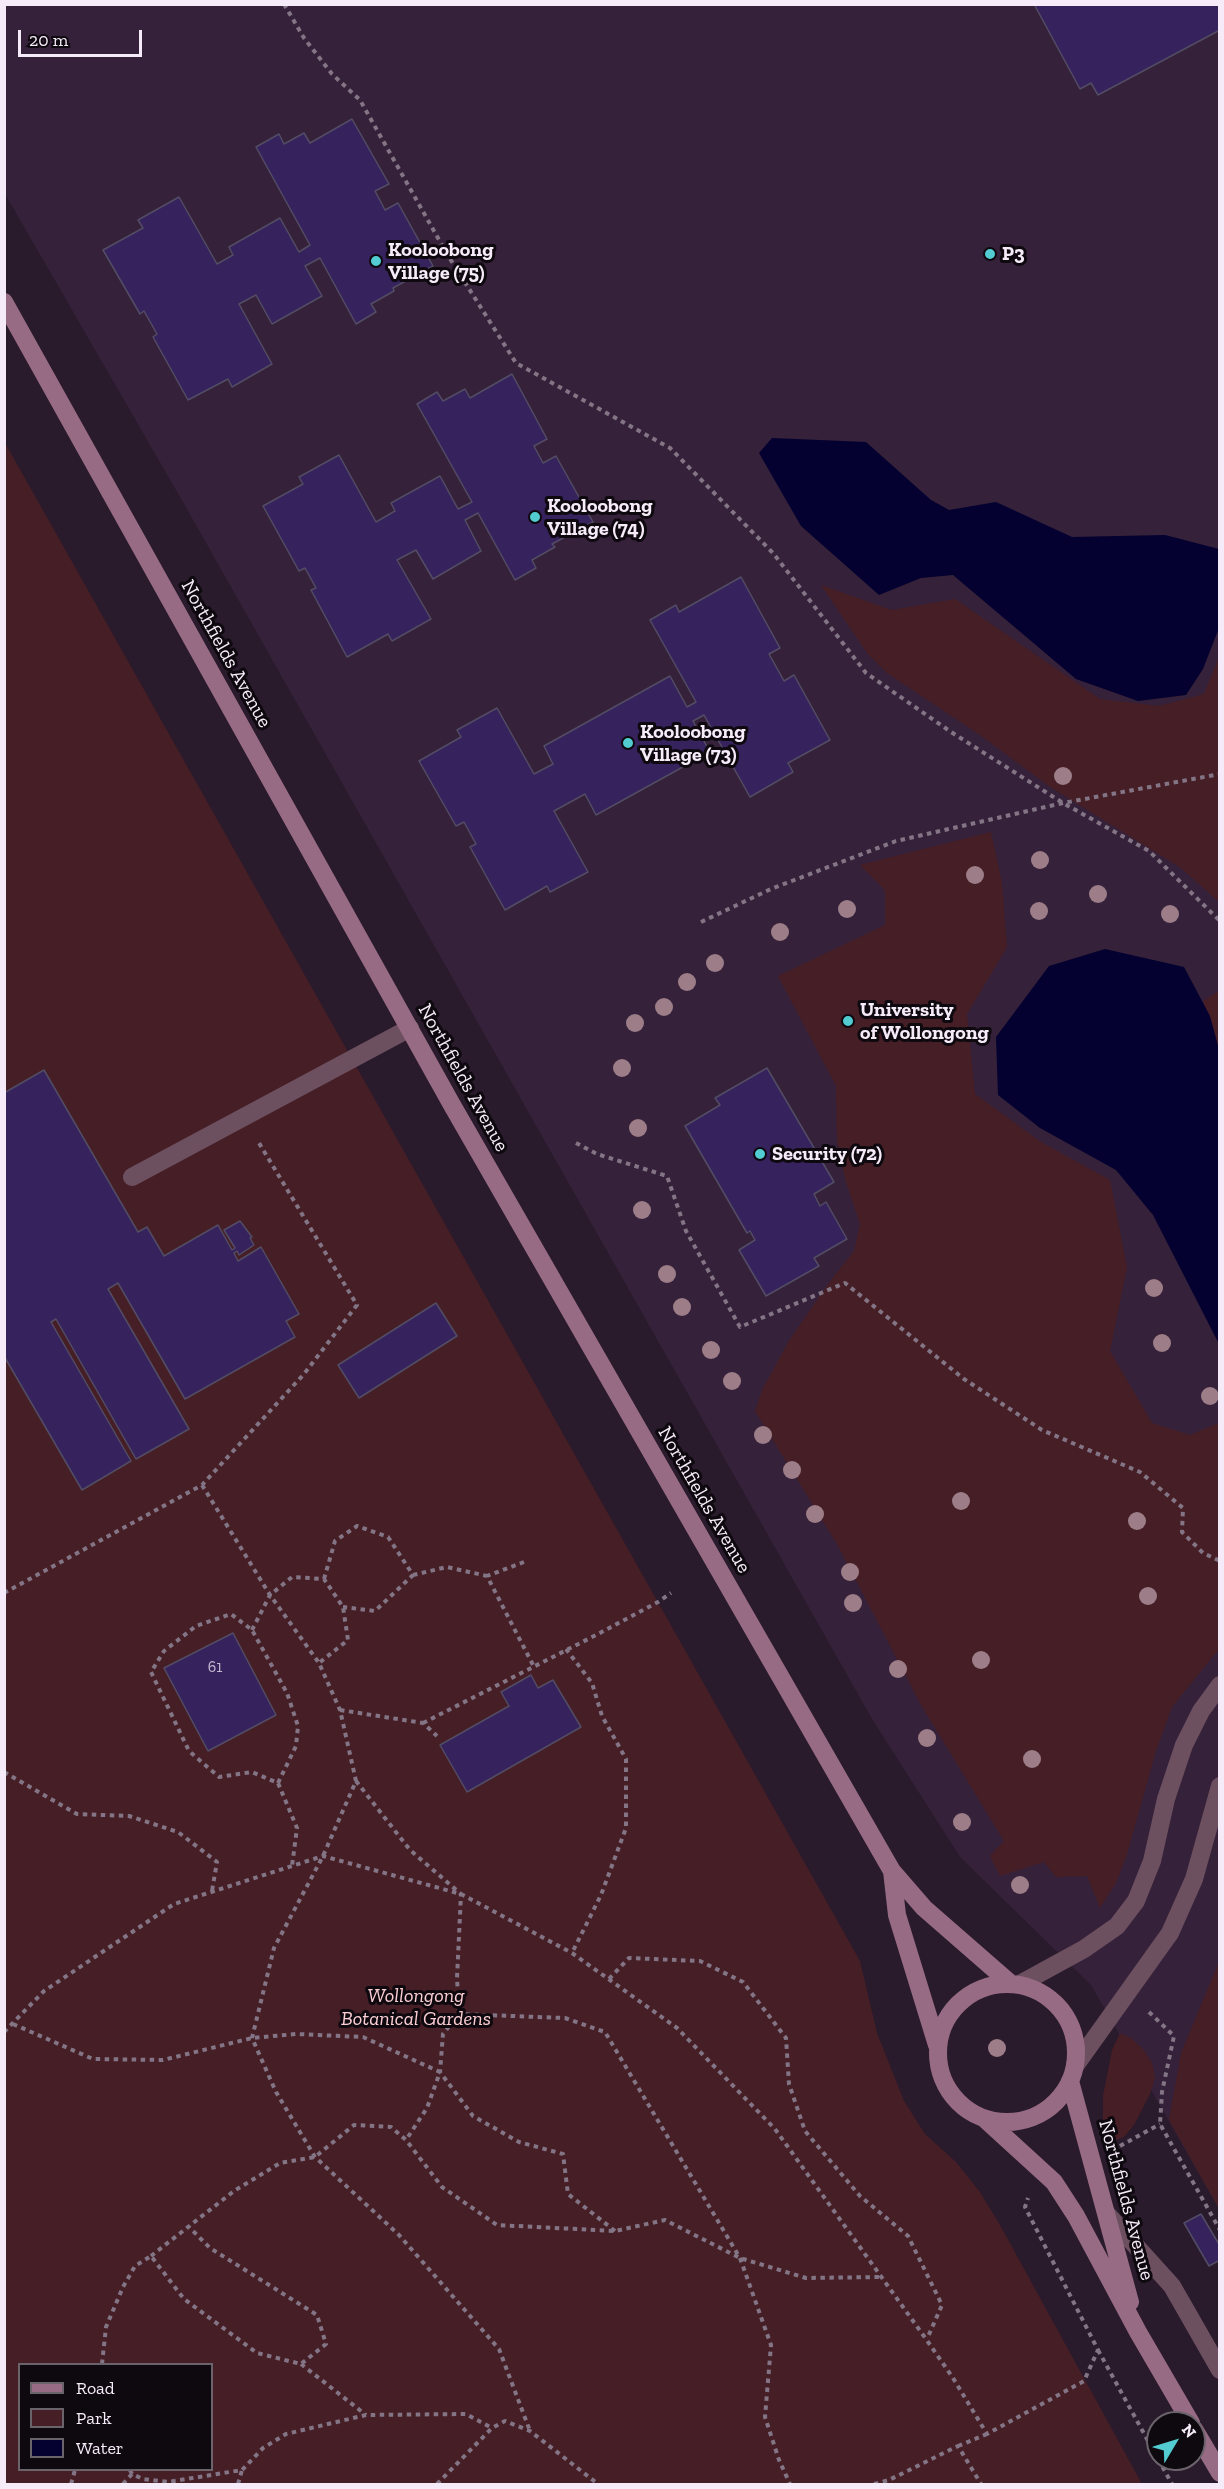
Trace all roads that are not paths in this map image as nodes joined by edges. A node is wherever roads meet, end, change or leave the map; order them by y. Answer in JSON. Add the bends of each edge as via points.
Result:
{"nodes":[{"id":1,"x":4,"y":302,"type":"edge"},
{"id":2,"x":410,"y":1028,"type":"junction"},
{"id":3,"x":132,"y":1177,"type":"dead end"},
{"id":4,"x":1220,"y":1685,"type":"edge"},
{"id":5,"x":1220,"y":1786,"type":"edge"},
{"id":6,"x":892,"y":1871,"type":"junction"},
{"id":7,"x":1015,"y":1984,"type":"junction"},
{"id":8,"x":937,"y":2045,"type":"junction"},
{"id":9,"x":1073,"y":2073,"type":"junction"},
{"id":10,"x":983,"y":2118,"type":"junction"},
{"id":11,"x":1107,"y":2214,"type":"junction"},
{"id":12,"x":1138,"y":2332,"type":"junction"},
{"id":13,"x":1220,"y":2370,"type":"edge"},
{"id":14,"x":1184,"y":2411,"type":"edge"},
{"id":15,"x":1206,"y":2450,"type":"edge"},
{"id":16,"x":1220,"y":2474,"type":"edge"}],
"edges":[{"from":1,"to":2,"type":"main road","name":"Northfields Avenue"},
{"from":2,"to":3,"type":"street"},
{"from":2,"to":6,"type":"main road","name":"Northfields Avenue"},
{"from":4,"to":7,"type":"street","via":[[1184,1745],[1152,1861],[1136,1901],[1117,1926],[1084,1949]]},
{"from":5,"to":9,"type":"street","via":[[1194,1879],[1170,1934]]},
{"from":6,"to":7,"type":"main road","name":"Northfields Avenue","via":[[924,1908]]},
{"from":6,"to":8,"type":"main road","name":"Northfields Avenue","via":[[897,1915]]},
{"from":7,"to":8,"type":"main road","via":[[993,1984],[962,2000],[950,2012]]},
{"from":7,"to":9,"type":"main road","via":[[1037,1990],[1065,2014],[1076,2048]]},
{"from":8,"to":10,"type":"main road","via":[[943,2081],[967,2110]]},
{"from":9,"to":10,"type":"main road","via":[[1056,2102],[1035,2116],[1018,2122]]},
{"from":9,"to":11,"type":"main road","name":"Northfields Avenue"},
{"from":10,"to":12,"type":"main road","name":"Northfields Avenue","via":[[1054,2182]]},
{"from":11,"to":12,"type":"main road","name":"Northfields Avenue"},
{"from":11,"to":13,"type":"street","via":[[1172,2286]]},
{"from":12,"to":14,"type":"main road","name":"Northfields Avenue"},
{"from":15,"to":16,"type":"main road"}]}
